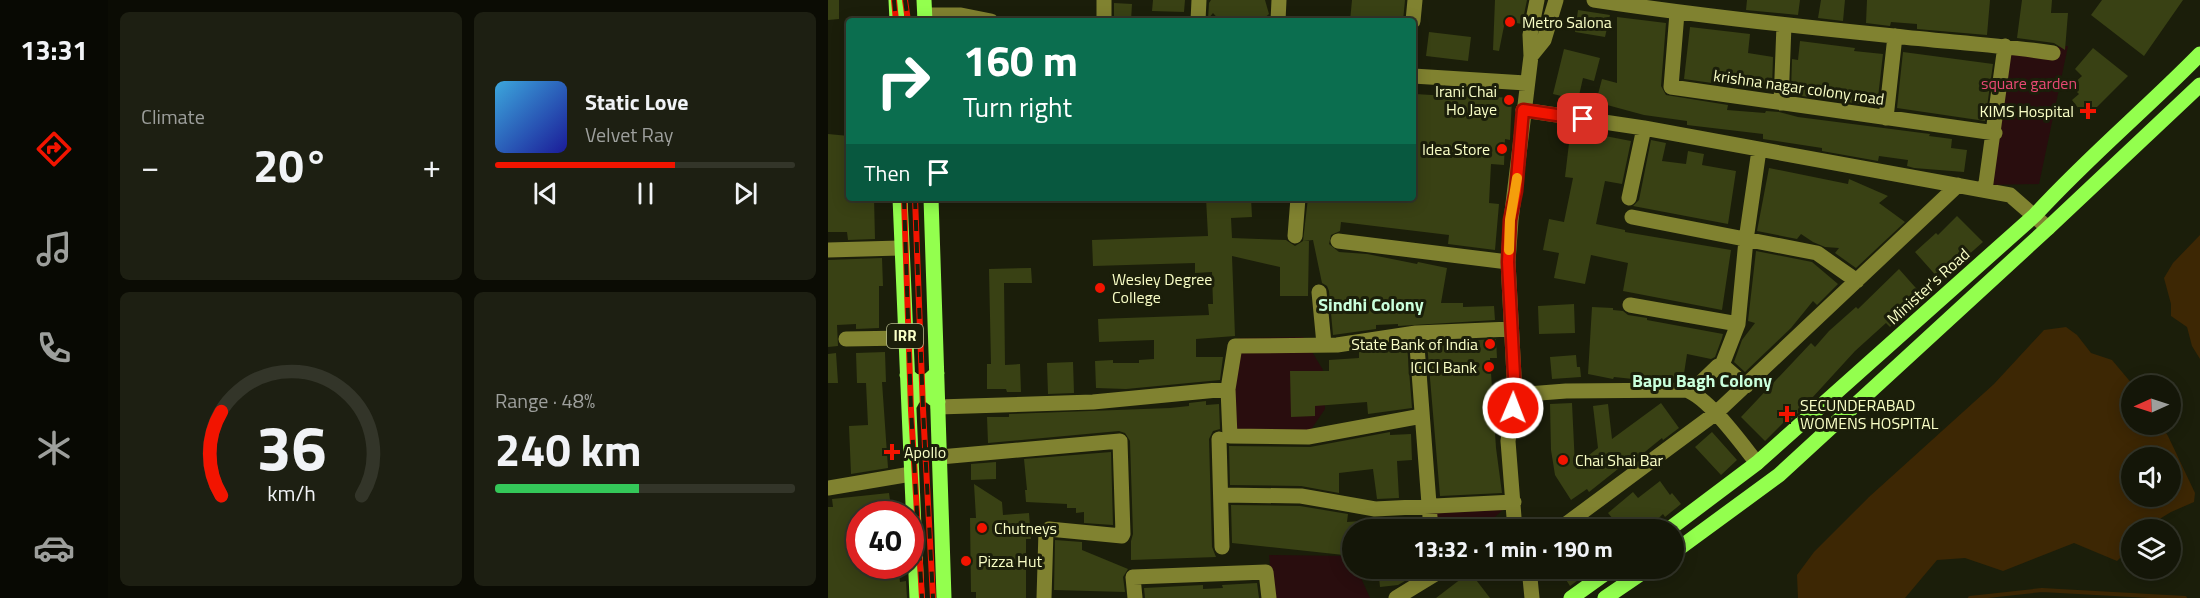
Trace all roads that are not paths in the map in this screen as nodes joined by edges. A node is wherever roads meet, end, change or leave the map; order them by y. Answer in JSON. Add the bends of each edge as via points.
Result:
{"nodes":[{"id":1,"x":897,"y":0,"type":"edge"},
{"id":2,"x":1104,"y":0,"type":"edge"},
{"id":3,"x":1199,"y":0,"type":"edge"},
{"id":4,"x":1279,"y":0,"type":"edge"},
{"id":5,"x":1415,"y":0,"type":"edge"},
{"id":6,"x":1537,"y":0,"type":"edge"},
{"id":7,"x":1556,"y":0,"type":"edge"},
{"id":8,"x":1594,"y":0,"type":"edge"},
{"id":9,"x":925,"y":12,"type":"edge"},
{"id":10,"x":1677,"y":13,"type":"junction"},
{"id":11,"x":897,"y":18,"type":"edge"},
{"id":12,"x":976,"y":18,"type":"edge"},
{"id":13,"x":1104,"y":18,"type":"edge"},
{"id":14,"x":1198,"y":18,"type":"edge"},
{"id":15,"x":1278,"y":18,"type":"edge"},
{"id":16,"x":1413,"y":18,"type":"edge"},
{"id":17,"x":1784,"y":25,"type":"junction"},
{"id":18,"x":1895,"y":36,"type":"junction"},
{"id":19,"x":2005,"y":46,"type":"junction"},
{"id":20,"x":2053,"y":52,"type":"dead end"},
{"id":21,"x":2200,"y":54,"type":"edge"},
{"id":22,"x":1531,"y":57,"type":"junction"},
{"id":23,"x":1416,"y":76,"type":"edge"},
{"id":24,"x":1527,"y":83,"type":"junction"},
{"id":25,"x":2200,"y":85,"type":"edge"},
{"id":26,"x":1781,"y":104,"type":"junction"},
{"id":27,"x":1523,"y":110,"type":"junction"},
{"id":28,"x":1886,"y":118,"type":"junction"},
{"id":29,"x":1644,"y":128,"type":"junction"},
{"id":30,"x":1995,"y":133,"type":"junction"},
{"id":31,"x":1759,"y":150,"type":"junction"},
{"id":32,"x":1958,"y":185,"type":"junction"},
{"id":33,"x":1985,"y":190,"type":"junction"},
{"id":34,"x":1629,"y":198,"type":"dead end"},
{"id":35,"x":900,"y":201,"type":"edge"},
{"id":36,"x":931,"y":201,"type":"edge"},
{"id":37,"x":1298,"y":201,"type":"edge"},
{"id":38,"x":2035,"y":215,"type":"junction"},
{"id":39,"x":1632,"y":217,"type":"dead end"},
{"id":40,"x":2048,"y":228,"type":"junction"},
{"id":41,"x":1295,"y":236,"type":"dead end"},
{"id":42,"x":1746,"y":240,"type":"junction"},
{"id":43,"x":1338,"y":241,"type":"dead end"},
{"id":44,"x":900,"y":248,"type":"junction"},
{"id":45,"x":828,"y":250,"type":"edge"},
{"id":46,"x":1508,"y":262,"type":"junction"},
{"id":47,"x":1857,"y":281,"type":"junction"},
{"id":48,"x":1319,"y":292,"type":"dead end"},
{"id":49,"x":1630,"y":305,"type":"dead end"},
{"id":50,"x":1738,"y":324,"type":"junction"},
{"id":51,"x":1511,"y":329,"type":"junction"},
{"id":52,"x":1416,"y":333,"type":"junction"},
{"id":53,"x":905,"y":338,"type":"junction"},
{"id":54,"x":846,"y":339,"type":"dead end"},
{"id":55,"x":1324,"y":344,"type":"junction"},
{"id":56,"x":1722,"y":365,"type":"junction"},
{"id":57,"x":937,"y":373,"type":"junction"},
{"id":58,"x":907,"y":375,"type":"junction"},
{"id":59,"x":1746,"y":386,"type":"junction"},
{"id":60,"x":1228,"y":389,"type":"junction"},
{"id":61,"x":1691,"y":392,"type":"junction"},
{"id":62,"x":1515,"y":395,"type":"junction"},
{"id":63,"x":938,"y":405,"type":"junction"},
{"id":64,"x":909,"y":406,"type":"junction"},
{"id":65,"x":1716,"y":413,"type":"junction"},
{"id":66,"x":1422,"y":416,"type":"junction"},
{"id":67,"x":1512,"y":420,"type":"junction"},
{"id":68,"x":1219,"y":439,"type":"dead end"},
{"id":69,"x":940,"y":457,"type":"junction"},
{"id":70,"x":1757,"y":463,"type":"junction"},
{"id":71,"x":911,"y":474,"type":"junction"},
{"id":72,"x":828,"y":488,"type":"edge"},
{"id":73,"x":1221,"y":495,"type":"junction"},
{"id":74,"x":1514,"y":502,"type":"junction"},
{"id":75,"x":1428,"y":508,"type":"junction"},
{"id":76,"x":1430,"y":519,"type":"edge"},
{"id":77,"x":1515,"y":519,"type":"edge"},
{"id":78,"x":1515,"y":519,"type":"edge"},
{"id":79,"x":1572,"y":519,"type":"edge"},
{"id":80,"x":1683,"y":519,"type":"edge"},
{"id":81,"x":1684,"y":545,"type":"edge"},
{"id":82,"x":1222,"y":547,"type":"dead end"},
{"id":83,"x":1425,"y":579,"type":"edge"},
{"id":84,"x":1520,"y":579,"type":"edge"},
{"id":85,"x":1530,"y":579,"type":"edge"},
{"id":86,"x":1598,"y":579,"type":"edge"},
{"id":87,"x":1633,"y":579,"type":"edge"},
{"id":88,"x":917,"y":598,"type":"edge"},
{"id":89,"x":944,"y":598,"type":"edge"},
{"id":90,"x":1044,"y":598,"type":"edge"},
{"id":91,"x":1135,"y":598,"type":"edge"},
{"id":92,"x":1269,"y":598,"type":"edge"},
{"id":93,"x":1396,"y":598,"type":"edge"},
{"id":94,"x":1522,"y":598,"type":"edge"},
{"id":95,"x":1532,"y":598,"type":"edge"},
{"id":96,"x":1571,"y":598,"type":"edge"},
{"id":97,"x":1605,"y":598,"type":"edge"}],
"edges":[{"from":1,"to":11,"type":"main road"},
{"from":2,"to":13,"type":"street"},
{"from":3,"to":14,"type":"street"},
{"from":4,"to":15,"type":"street"},
{"from":5,"to":16,"type":"street"},
{"from":6,"to":22,"type":"street","via":[[1530,35]]},
{"from":7,"to":22,"type":"street","via":[[1544,40]]},
{"from":8,"to":10,"type":"street"},
{"from":9,"to":12,"type":"street"},
{"from":10,"to":17,"type":"street"},
{"from":10,"to":26,"type":"street","name":"krishna nagar colony road","via":[[1671,87]]},
{"from":17,"to":18,"type":"street"},
{"from":17,"to":26,"type":"street"},
{"from":18,"to":19,"type":"street"},
{"from":18,"to":28,"type":"street"},
{"from":19,"to":20,"type":"street"},
{"from":19,"to":30,"type":"street"},
{"from":21,"to":38,"type":"main road","name":"Minister's Road"},
{"from":22,"to":24,"type":"street"},
{"from":23,"to":24,"type":"street"},
{"from":24,"to":27,"type":"street"},
{"from":25,"to":40,"type":"main road"},
{"from":26,"to":28,"type":"street","name":"krishna nagar colony road"},
{"from":27,"to":29,"type":"street"},
{"from":27,"to":46,"type":"street"},
{"from":28,"to":30,"type":"street","name":"krishna nagar colony road"},
{"from":29,"to":31,"type":"street"},
{"from":29,"to":34,"type":"street"},
{"from":30,"to":33,"type":"street"},
{"from":31,"to":32,"type":"street"},
{"from":31,"to":42,"type":"street"},
{"from":32,"to":33,"type":"street"},
{"from":32,"to":47,"type":"street"},
{"from":33,"to":38,"type":"street","via":[[2010,195]]},
{"from":35,"to":44,"type":"main road","number":"IRR"},
{"from":36,"to":57,"type":"main road","number":"IRR"},
{"from":37,"to":41,"type":"street"},
{"from":38,"to":40,"type":"street"},
{"from":38,"to":70,"type":"main road","name":"Minister's Road"},
{"from":39,"to":42,"type":"street"},
{"from":40,"to":81,"type":"main road","via":[[1779,475]]},
{"from":42,"to":47,"type":"street","via":[[1817,254]]},
{"from":42,"to":50,"type":"street"},
{"from":43,"to":46,"type":"street"},
{"from":44,"to":45,"type":"street"},
{"from":44,"to":53,"type":"main road","number":"IRR"},
{"from":46,"to":51,"type":"street"},
{"from":47,"to":59,"type":"street"},
{"from":48,"to":55,"type":"street"},
{"from":49,"to":50,"type":"street"},
{"from":50,"to":56,"type":"street"},
{"from":51,"to":52,"type":"street"},
{"from":51,"to":62,"type":"street"},
{"from":52,"to":55,"type":"street"},
{"from":52,"to":66,"type":"street"},
{"from":53,"to":54,"type":"street"},
{"from":53,"to":58,"type":"main road","number":"IRR"},
{"from":55,"to":60,"type":"street","via":[[1235,346]]},
{"from":56,"to":59,"type":"street"},
{"from":56,"to":61,"type":"street"},
{"from":57,"to":58,"type":"main road","via":[[928,381],[915,382]]},
{"from":57,"to":63,"type":"main road","number":"IRR"},
{"from":58,"to":64,"type":"main road","number":"IRR"},
{"from":59,"to":65,"type":"street"},
{"from":60,"to":63,"type":"street","via":[[1093,402]]},
{"from":60,"to":66,"type":"street","via":[[1230,436],[1308,437]]},
{"from":61,"to":62,"type":"street","via":[[1566,391]]},
{"from":61,"to":65,"type":"street"},
{"from":62,"to":67,"type":"street"},
{"from":63,"to":64,"type":"main road","via":[[929,395],[915,395]]},
{"from":63,"to":69,"type":"main road","number":"IRR"},
{"from":64,"to":71,"type":"main road","number":"IRR"},
{"from":65,"to":70,"type":"street"},
{"from":65,"to":79,"type":"street"},
{"from":66,"to":75,"type":"street"},
{"from":67,"to":74,"type":"street","via":[[1508,441]]},
{"from":67,"to":77,"type":"street","via":[[1518,439]]},
{"from":68,"to":73,"type":"street"},
{"from":69,"to":89,"type":"main road","number":"IRR"},
{"from":69,"to":90,"type":"street","via":[[1120,441],[1123,534],[1046,531]]},
{"from":70,"to":80,"type":"main road","name":"Minister's Road"},
{"from":71,"to":72,"type":"street"},
{"from":71,"to":88,"type":"main road","number":"IRR"},
{"from":73,"to":75,"type":"street","via":[[1301,496],[1375,509]]},
{"from":73,"to":82,"type":"street"},
{"from":74,"to":75,"type":"street"},
{"from":74,"to":78,"type":"street"},
{"from":75,"to":76,"type":"street"},
{"from":83,"to":93,"type":"street"},
{"from":84,"to":94,"type":"street"},
{"from":85,"to":95,"type":"street"},
{"from":86,"to":96,"type":"main road"},
{"from":87,"to":97,"type":"main road"},
{"from":91,"to":92,"type":"street","via":[[1134,577],[1266,572]]}]}
